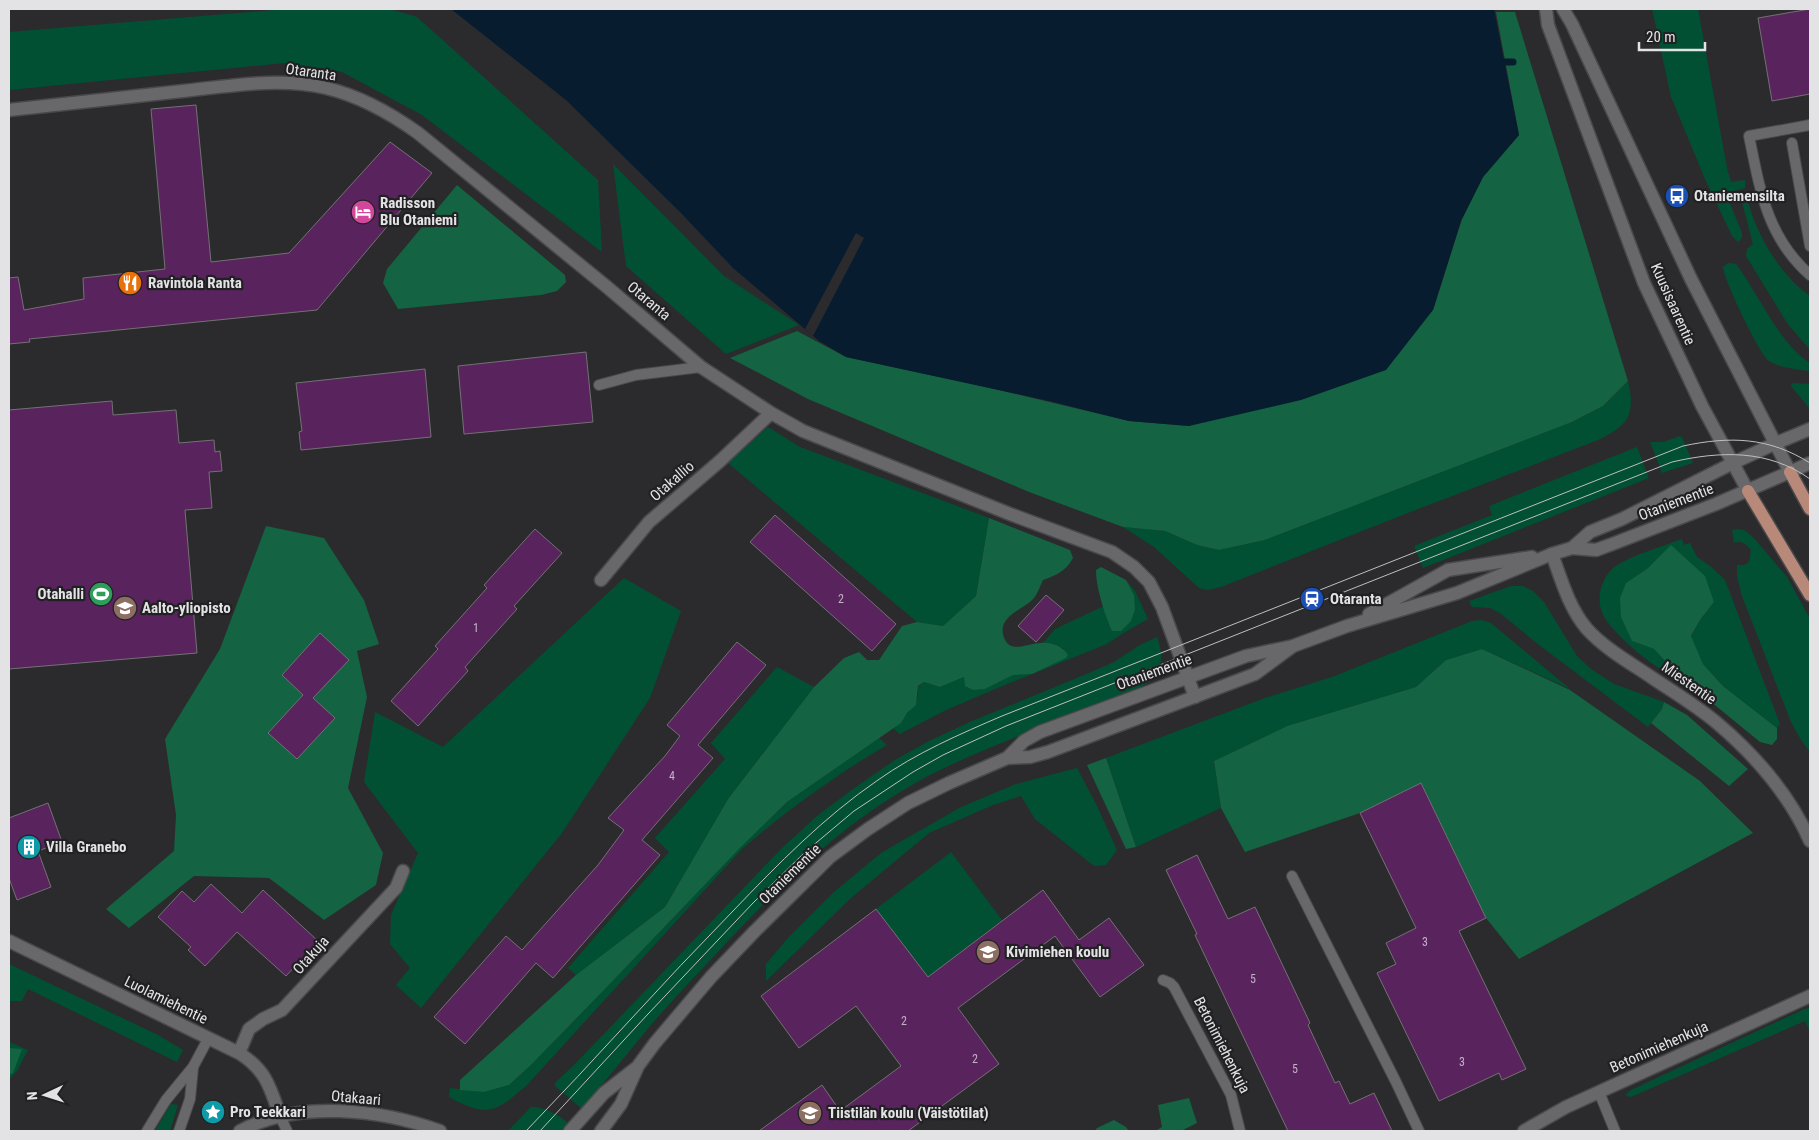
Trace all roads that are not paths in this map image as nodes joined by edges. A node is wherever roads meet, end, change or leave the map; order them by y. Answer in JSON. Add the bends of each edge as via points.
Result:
{"nodes":[{"id":1,"x":1546,"y":9,"type":"edge"},
{"id":2,"x":1563,"y":9,"type":"edge"},
{"id":3,"x":9,"y":110,"type":"edge"},
{"id":4,"x":1810,"y":125,"type":"edge"},
{"id":5,"x":1792,"y":143,"type":"dead end"},
{"id":6,"x":1810,"y":246,"type":"edge"},
{"id":7,"x":1810,"y":275,"type":"edge"},
{"id":8,"x":701,"y":367,"type":"junction"},
{"id":9,"x":599,"y":385,"type":"dead end"},
{"id":10,"x":771,"y":413,"type":"junction"},
{"id":11,"x":1810,"y":429,"type":"edge"},
{"id":12,"x":1774,"y":444,"type":"junction"},
{"id":13,"x":1733,"y":463,"type":"junction"},
{"id":14,"x":1810,"y":463,"type":"edge"},
{"id":15,"x":1790,"y":472,"type":"junction"},
{"id":16,"x":1748,"y":491,"type":"junction"},
{"id":17,"x":1810,"y":509,"type":"edge"},
{"id":18,"x":1572,"y":548,"type":"junction"},
{"id":19,"x":1552,"y":554,"type":"junction"},
{"id":20,"x":601,"y":580,"type":"dead end"},
{"id":21,"x":1810,"y":595,"type":"edge"},
{"id":22,"x":1347,"y":626,"type":"junction"},
{"id":23,"x":1294,"y":646,"type":"junction"},
{"id":24,"x":1188,"y":677,"type":"junction"},
{"id":25,"x":1195,"y":697,"type":"junction"},
{"id":26,"x":1006,"y":758,"type":"junction"},
{"id":27,"x":1810,"y":841,"type":"edge"},
{"id":28,"x":403,"y":871,"type":"dead end"},
{"id":29,"x":1292,"y":876,"type":"dead end"},
{"id":30,"x":9,"y":942,"type":"edge"},
{"id":31,"x":1163,"y":980,"type":"dead end"},
{"id":32,"x":1810,"y":996,"type":"edge"},
{"id":33,"x":208,"y":1038,"type":"junction"},
{"id":34,"x":239,"y":1053,"type":"junction"},
{"id":35,"x":638,"y":1066,"type":"junction"},
{"id":36,"x":193,"y":1067,"type":"junction"},
{"id":37,"x":1599,"y":1092,"type":"junction"},
{"id":38,"x":280,"y":1116,"type":"junction"},
{"id":39,"x":147,"y":1131,"type":"edge"},
{"id":40,"x":179,"y":1131,"type":"edge"},
{"id":41,"x":240,"y":1131,"type":"edge"},
{"id":42,"x":287,"y":1131,"type":"edge"},
{"id":43,"x":440,"y":1131,"type":"edge"},
{"id":44,"x":570,"y":1131,"type":"edge"},
{"id":45,"x":601,"y":1131,"type":"edge"},
{"id":46,"x":1240,"y":1131,"type":"edge"},
{"id":47,"x":1419,"y":1131,"type":"edge"},
{"id":48,"x":1524,"y":1131,"type":"edge"},
{"id":49,"x":1615,"y":1131,"type":"edge"}],
"edges":[{"from":1,"to":13,"type":"street","name":"Kuusisaarentie","via":[[1548,25],[1644,283],[1702,406]]},
{"from":2,"to":12,"type":"street","name":"Kuusisaarentie","via":[[1691,279]]},
{"from":3,"to":8,"type":"street","name":"Otaranta","via":[[277,83],[326,88],[349,95],[394,116],[418,133]]},
{"from":4,"to":7,"type":"lane","via":[[1749,136],[1769,218],[1794,261]]},
{"from":5,"to":6,"type":"lane"},
{"from":8,"to":9,"type":"lane","via":[[636,375]]},
{"from":8,"to":10,"type":"street","name":"Otaranta"},
{"from":10,"to":20,"type":"street","name":"Otakallio","via":[[649,522]]},
{"from":10,"to":24,"type":"street","name":"Otaranta","via":[[803,431],[1112,552],[1149,582],[1162,607]]},
{"from":11,"to":12,"type":"street","name":"Otaniementie"},
{"from":12,"to":13,"type":"street","name":"Otaniementie"},
{"from":12,"to":15,"type":"street","name":"Kuusisaarentie"},
{"from":13,"to":16,"type":"street","name":"Kuusisaarentie"},
{"from":13,"to":18,"type":"street","name":"Otaniementie","via":[[1590,532]]},
{"from":14,"to":15,"type":"street","name":"Otaniementie"},
{"from":15,"to":16,"type":"street","name":"Otaniementie"},
{"from":15,"to":17,"type":"main road","name":"Kuusisaarentie"},
{"from":16,"to":18,"type":"street","name":"Otaniementie","via":[[1596,550]]},
{"from":16,"to":21,"type":"main road","name":"Kuusisaarentie"},
{"from":18,"to":19,"type":"street","name":"Otaniementie"},
{"from":19,"to":22,"type":"street","name":"Otaniementie","via":[[1457,593]]},
{"from":19,"to":22,"type":"street","name":"Otaniementie","via":[[1448,570]]},
{"from":19,"to":27,"type":"street","name":"Miestentie","via":[[1574,612],[1588,630],[1716,722],[1764,767],[1782,790]]},
{"from":22,"to":23,"type":"street","name":"Otaniementie"},
{"from":23,"to":24,"type":"street","name":"Otaniementie","via":[[1246,656]]},
{"from":23,"to":25,"type":"street","name":"Otaniementie","via":[[1255,674]]},
{"from":24,"to":25,"type":"street","name":"Otaranta"},
{"from":24,"to":26,"type":"street","name":"Otaniementie","via":[[1040,732]]},
{"from":25,"to":26,"type":"street","name":"Otaniementie","via":[[1048,752]]},
{"from":26,"to":35,"type":"street","name":"Otaniementie","via":[[908,804],[830,857],[711,978]]},
{"from":28,"to":34,"type":"street","name":"Otakuja","via":[[396,888],[288,1004],[249,1029]]},
{"from":29,"to":47,"type":"lane"},
{"from":30,"to":33,"type":"street","name":"Luolamiehentie"},
{"from":31,"to":46,"type":"lane","name":"Betonimiehenkuja","via":[[1174,987],[1231,1095]]},
{"from":32,"to":37,"type":"street","name":"Betonimiehenkuja"},
{"from":33,"to":34,"type":"street","name":"Luolamiehentie"},
{"from":33,"to":36,"type":"lane"},
{"from":34,"to":38,"type":"street","name":"Luolamiehentie","via":[[265,1077]]},
{"from":35,"to":44,"type":"street","name":"Otaniementie","via":[[604,1092]]},
{"from":35,"to":45,"type":"street","name":"Otaniementie","via":[[621,1104]]},
{"from":36,"to":39,"type":"lane","via":[[166,1100]]},
{"from":36,"to":40,"type":"lane","via":[[190,1099]]},
{"from":37,"to":48,"type":"street","name":"Betonimiehenkuja"},
{"from":37,"to":49,"type":"lane"},
{"from":38,"to":41,"type":"street","name":"Otakaari"},
{"from":38,"to":42,"type":"lane"},
{"from":38,"to":43,"type":"street","name":"Otakaari","via":[[330,1111],[390,1118]]}]}
